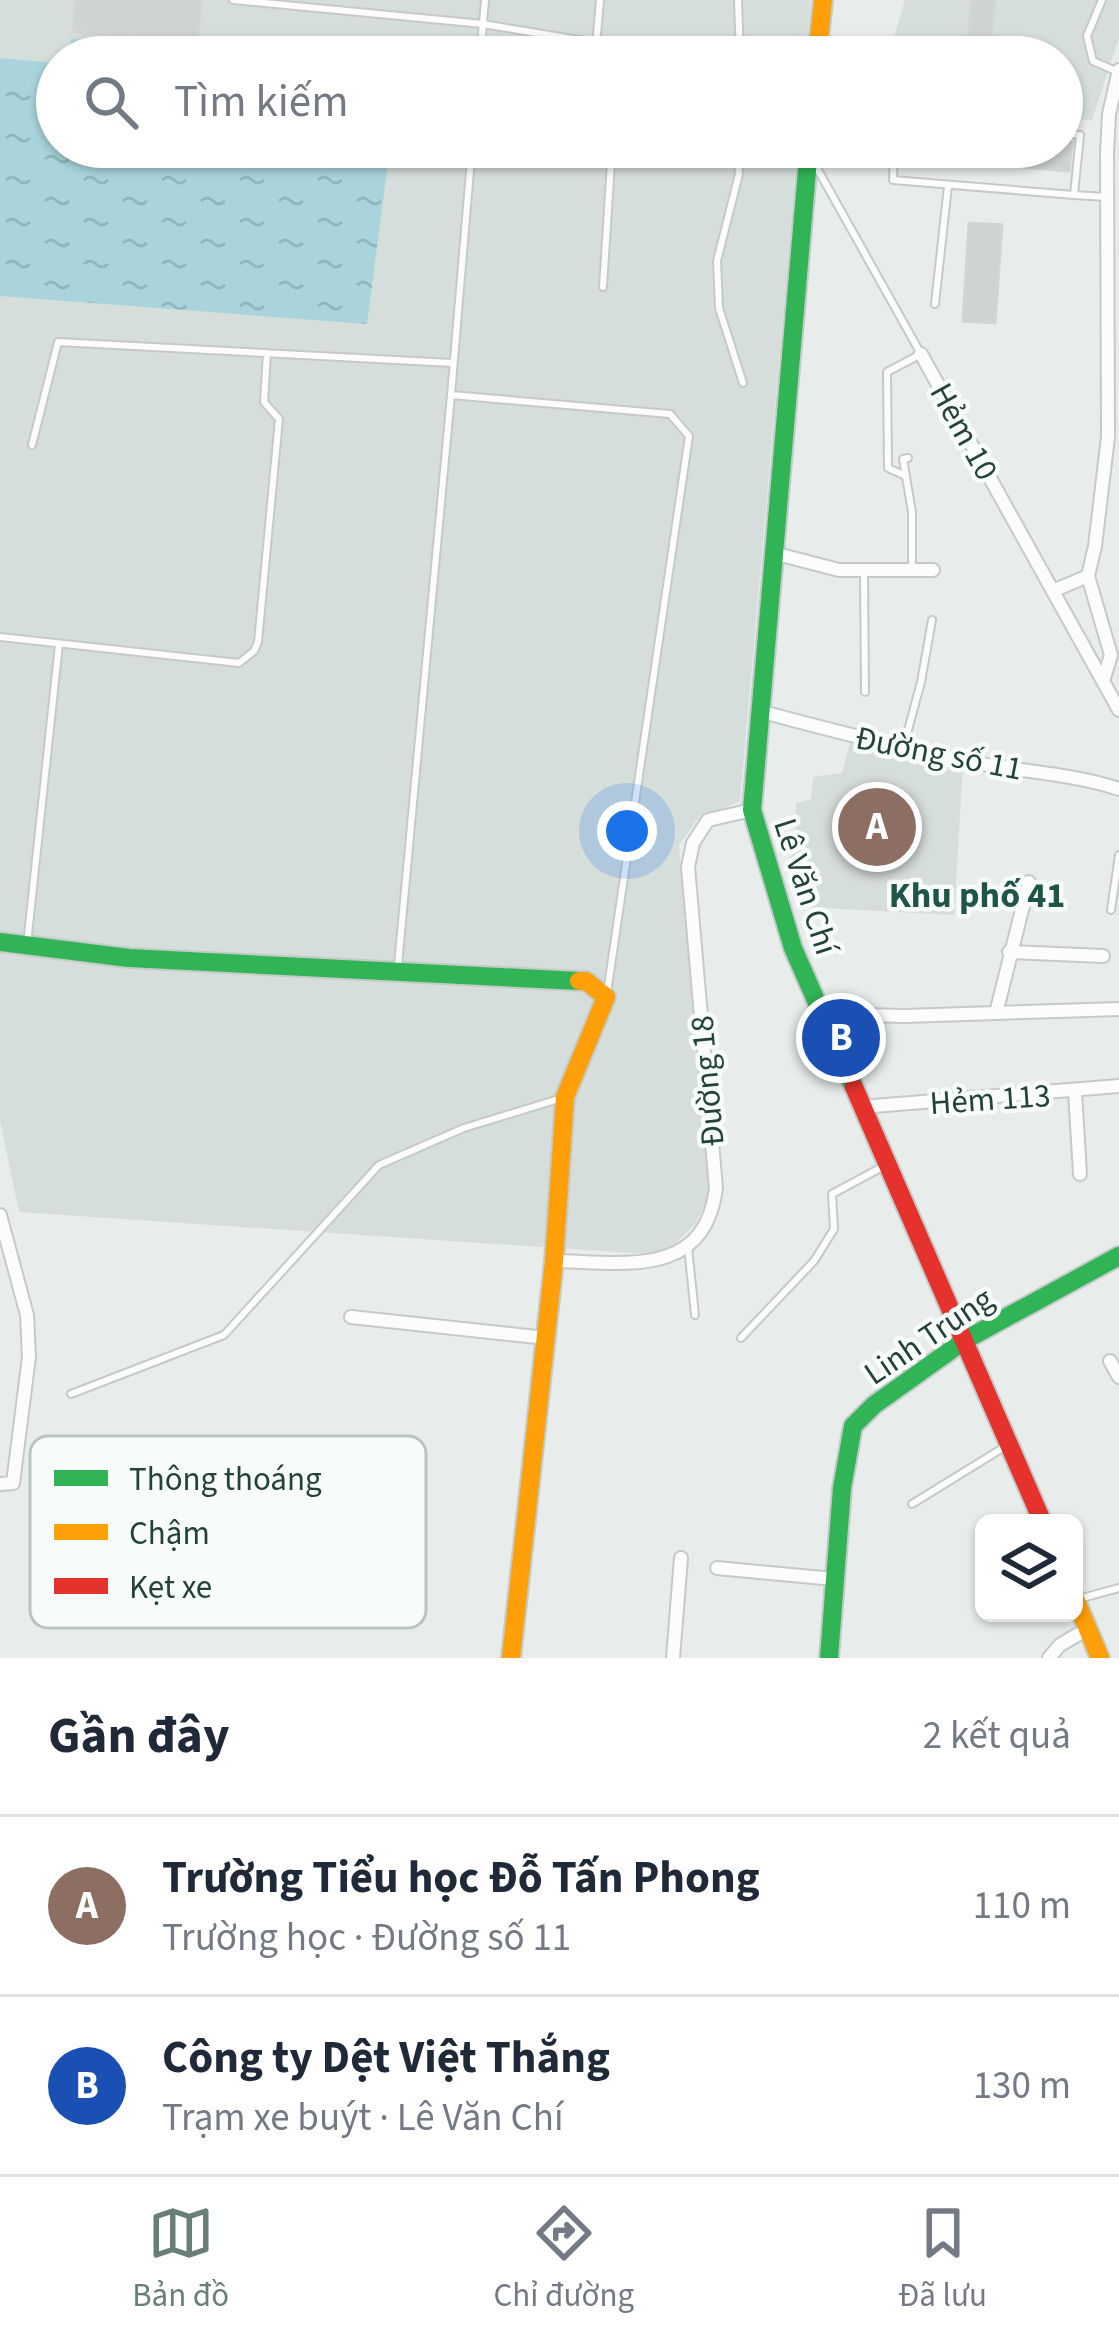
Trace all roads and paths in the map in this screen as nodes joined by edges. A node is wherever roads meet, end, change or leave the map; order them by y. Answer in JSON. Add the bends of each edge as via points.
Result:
{"nodes":[{"id":1,"x":233,"y":0,"type":"edge"},
{"id":2,"x":485,"y":0,"type":"edge"},
{"id":3,"x":600,"y":0,"type":"edge"},
{"id":4,"x":737,"y":0,"type":"edge"},
{"id":5,"x":823,"y":0,"type":"edge"},
{"id":6,"x":1102,"y":0,"type":"edge"},
{"id":7,"x":483,"y":24,"type":"junction"},
{"id":8,"x":482,"y":36,"type":"edge"},
{"id":9,"x":555,"y":36,"type":"edge"},
{"id":10,"x":597,"y":36,"type":"edge"},
{"id":11,"x":739,"y":36,"type":"edge"},
{"id":12,"x":819,"y":36,"type":"edge"},
{"id":13,"x":1119,"y":71,"type":"edge"},
{"id":14,"x":470,"y":168,"type":"edge"},
{"id":15,"x":611,"y":168,"type":"edge"},
{"id":16,"x":738,"y":168,"type":"edge"},
{"id":17,"x":807,"y":168,"type":"edge"},
{"id":18,"x":818,"y":168,"type":"edge"},
{"id":19,"x":893,"y":168,"type":"edge"},
{"id":20,"x":1077,"y":168,"type":"edge"},
{"id":21,"x":948,"y":186,"type":"junction"},
{"id":22,"x":1112,"y":189,"type":"edge"},
{"id":23,"x":1074,"y":195,"type":"junction"},
{"id":24,"x":1115,"y":236,"type":"edge"},
{"id":25,"x":603,"y":286,"type":"dead end"},
{"id":26,"x":934,"y":304,"type":"dead end"},
{"id":27,"x":1114,"y":321,"type":"edge"},
{"id":28,"x":267,"y":353,"type":"junction"},
{"id":29,"x":921,"y":354,"type":"junction"},
{"id":30,"x":452,"y":363,"type":"junction"},
{"id":31,"x":742,"y":383,"type":"dead end"},
{"id":32,"x":451,"y":395,"type":"junction"},
{"id":33,"x":1114,"y":437,"type":"edge"},
{"id":34,"x":32,"y":445,"type":"dead end"},
{"id":35,"x":908,"y":458,"type":"dead end"},
{"id":36,"x":906,"y":476,"type":"junction"},
{"id":37,"x":776,"y":554,"type":"junction"},
{"id":38,"x":912,"y":570,"type":"junction"},
{"id":39,"x":933,"y":570,"type":"dead end"},
{"id":40,"x":864,"y":572,"type":"junction"},
{"id":41,"x":1088,"y":576,"type":"junction"},
{"id":42,"x":1054,"y":590,"type":"junction"},
{"id":43,"x":932,"y":620,"type":"dead end"},
{"id":44,"x":1113,"y":632,"type":"edge"},
{"id":45,"x":0,"y":638,"type":"edge"},
{"id":46,"x":59,"y":644,"type":"junction"},
{"id":47,"x":1103,"y":678,"type":"junction"},
{"id":48,"x":865,"y":692,"type":"dead end"},
{"id":49,"x":1119,"y":710,"type":"edge"},
{"id":50,"x":759,"y":711,"type":"junction"},
{"id":51,"x":904,"y":748,"type":"junction"},
{"id":52,"x":1119,"y":789,"type":"edge"},
{"id":53,"x":752,"y":810,"type":"junction"},
{"id":54,"x":1119,"y":855,"type":"edge"},
{"id":55,"x":1028,"y":882,"type":"dead end"},
{"id":56,"x":1111,"y":910,"type":"dead end"},
{"id":57,"x":0,"y":942,"type":"edge"},
{"id":58,"x":26,"y":946,"type":"junction"},
{"id":59,"x":1009,"y":952,"type":"junction"},
{"id":60,"x":1103,"y":956,"type":"dead end"},
{"id":61,"x":397,"y":972,"type":"junction"},
{"id":62,"x":606,"y":997,"type":"junction"},
{"id":63,"x":1119,"y":1010,"type":"edge"},
{"id":64,"x":996,"y":1013,"type":"junction"},
{"id":65,"x":819,"y":1014,"type":"junction"},
{"id":66,"x":1119,"y":1086,"type":"edge"},
{"id":67,"x":1075,"y":1092,"type":"junction"},
{"id":68,"x":565,"y":1097,"type":"junction"},
{"id":69,"x":861,"y":1107,"type":"junction"},
{"id":70,"x":889,"y":1163,"type":"junction"},
{"id":71,"x":1080,"y":1174,"type":"dead end"},
{"id":72,"x":0,"y":1214,"type":"edge"},
{"id":73,"x":688,"y":1246,"type":"junction"},
{"id":74,"x":5,"y":1254,"type":"edge"},
{"id":75,"x":1119,"y":1256,"type":"edge"},
{"id":76,"x":554,"y":1261,"type":"junction"},
{"id":77,"x":695,"y":1315,"type":"dead end"},
{"id":78,"x":351,"y":1317,"type":"dead end"},
{"id":79,"x":546,"y":1338,"type":"junction"},
{"id":80,"x":741,"y":1338,"type":"dead end"},
{"id":81,"x":964,"y":1340,"type":"junction"},
{"id":82,"x":1110,"y":1361,"type":"dead end"},
{"id":83,"x":1119,"y":1377,"type":"edge"},
{"id":84,"x":71,"y":1394,"type":"dead end"},
{"id":85,"x":1009,"y":1444,"type":"junction"},
{"id":86,"x":0,"y":1484,"type":"edge"},
{"id":87,"x":912,"y":1504,"type":"dead end"},
{"id":88,"x":1039,"y":1514,"type":"edge"},
{"id":89,"x":681,"y":1558,"type":"dead end"},
{"id":90,"x":717,"y":1568,"type":"dead end"},
{"id":91,"x":834,"y":1579,"type":"junction"},
{"id":92,"x":1119,"y":1588,"type":"edge"},
{"id":93,"x":1083,"y":1596,"type":"edge"},
{"id":94,"x":1083,"y":1619,"type":"edge"},
{"id":95,"x":1087,"y":1629,"type":"junction"},
{"id":96,"x":511,"y":1658,"type":"edge"},
{"id":97,"x":673,"y":1658,"type":"edge"},
{"id":98,"x":829,"y":1658,"type":"edge"},
{"id":99,"x":1048,"y":1658,"type":"edge"},
{"id":100,"x":1100,"y":1658,"type":"edge"}],
"edges":[{"from":1,"to":7,"type":"lane"},
{"from":2,"to":7,"type":"lane"},
{"from":3,"to":10,"type":"lane"},
{"from":4,"to":11,"type":"lane"},
{"from":5,"to":12,"type":"street"},
{"from":6,"to":13,"type":"lane","via":[[1087,36],[1094,61]]},
{"from":7,"to":8,"type":"lane"},
{"from":7,"to":9,"type":"lane"},
{"from":13,"to":22,"type":"street","via":[[1109,114]]},
{"from":14,"to":30,"type":"lane"},
{"from":15,"to":25,"type":"lane"},
{"from":16,"to":31,"type":"lane","via":[[717,261],[719,308]]},
{"from":17,"to":37,"type":"street","name":"Lê Văn Chí"},
{"from":18,"to":29,"type":"lane","name":"Hẻm 10"},
{"from":19,"to":21,"type":"lane","via":[[893,180]]},
{"from":20,"to":23,"type":"lane"},
{"from":21,"to":23,"type":"lane"},
{"from":21,"to":26,"type":"lane"},
{"from":22,"to":23,"type":"lane"},
{"from":22,"to":24,"type":"street"},
{"from":24,"to":27,"type":"street"},
{"from":27,"to":33,"type":"street"},
{"from":28,"to":30,"type":"lane"},
{"from":28,"to":34,"type":"lane","via":[[58,342]]},
{"from":28,"to":46,"type":"lane","via":[[264,402],[279,419],[254,651],[239,663]]},
{"from":29,"to":36,"type":"lane","via":[[887,372],[888,468]]},
{"from":29,"to":42,"type":"street","name":"Hẻm 10"},
{"from":30,"to":32,"type":"lane"},
{"from":32,"to":61,"type":"lane"},
{"from":32,"to":62,"type":"lane","via":[[670,414],[688,436]]},
{"from":33,"to":41,"type":"street"},
{"from":35,"to":36,"type":"lane"},
{"from":36,"to":38,"type":"lane"},
{"from":37,"to":40,"type":"street"},
{"from":37,"to":50,"type":"street","name":"Lê Văn Chí"},
{"from":38,"to":39,"type":"street"},
{"from":38,"to":40,"type":"street"},
{"from":40,"to":48,"type":"lane"},
{"from":41,"to":42,"type":"street"},
{"from":41,"to":44,"type":"street"},
{"from":42,"to":47,"type":"street","name":"Hẻm 10"},
{"from":43,"to":51,"type":"lane"},
{"from":44,"to":47,"type":"street"},
{"from":45,"to":46,"type":"lane"},
{"from":46,"to":58,"type":"lane"},
{"from":47,"to":49,"type":"street","name":"Hẻm 10"},
{"from":50,"to":51,"type":"street","name":"Đường số 11"},
{"from":50,"to":53,"type":"street","name":"Lê Văn Chí"},
{"from":51,"to":52,"type":"street","name":"Đường số 11"},
{"from":53,"to":65,"type":"street","name":"Lê Văn Chí","via":[[771,894]]},
{"from":53,"to":73,"type":"street","name":"Đường 18","via":[[708,820],[688,867],[716,1188]]},
{"from":54,"to":56,"type":"lane"},
{"from":55,"to":59,"type":"street"},
{"from":57,"to":58,"type":"street"},
{"from":58,"to":61,"type":"street"},
{"from":59,"to":60,"type":"street"},
{"from":59,"to":64,"type":"street"},
{"from":61,"to":62,"type":"street","via":[[586,982]]},
{"from":62,"to":68,"type":"street"},
{"from":63,"to":64,"type":"street"},
{"from":64,"to":65,"type":"street"},
{"from":65,"to":69,"type":"street","name":"Lê Văn Chí"},
{"from":66,"to":67,"type":"street","name":"Hẻm 113"},
{"from":67,"to":69,"type":"street","name":"Hẻm 113"},
{"from":67,"to":71,"type":"street"},
{"from":68,"to":76,"type":"street"},
{"from":68,"to":84,"type":"lane","via":[[379,1165],[224,1334]]},
{"from":69,"to":70,"type":"street","name":"Lê Văn Chí"},
{"from":70,"to":80,"type":"lane","via":[[832,1194],[834,1229],[814,1261]]},
{"from":70,"to":81,"type":"street","name":"Lê Văn Chí"},
{"from":72,"to":74,"type":"street"},
{"from":73,"to":76,"type":"street","via":[[663,1261]]},
{"from":73,"to":77,"type":"lane"},
{"from":74,"to":86,"type":"street","via":[[27,1315],[29,1357],[13,1483]]},
{"from":75,"to":81,"type":"street","name":"Linh Trung"},
{"from":76,"to":79,"type":"street"},
{"from":78,"to":79,"type":"street"},
{"from":79,"to":96,"type":"street"},
{"from":81,"to":85,"type":"street","name":"Lê Văn Chí"},
{"from":81,"to":91,"type":"street","name":"Linh Trung","via":[[853,1426]]},
{"from":82,"to":83,"type":"street"},
{"from":85,"to":87,"type":"lane"},
{"from":85,"to":88,"type":"street","name":"Lê Văn Chí"},
{"from":89,"to":97,"type":"street"},
{"from":90,"to":91,"type":"street"},
{"from":91,"to":98,"type":"street","name":"Linh Trung"},
{"from":92,"to":93,"type":"lane"},
{"from":94,"to":95,"type":"street"},
{"from":95,"to":99,"type":"street"},
{"from":95,"to":100,"type":"street"}]}
